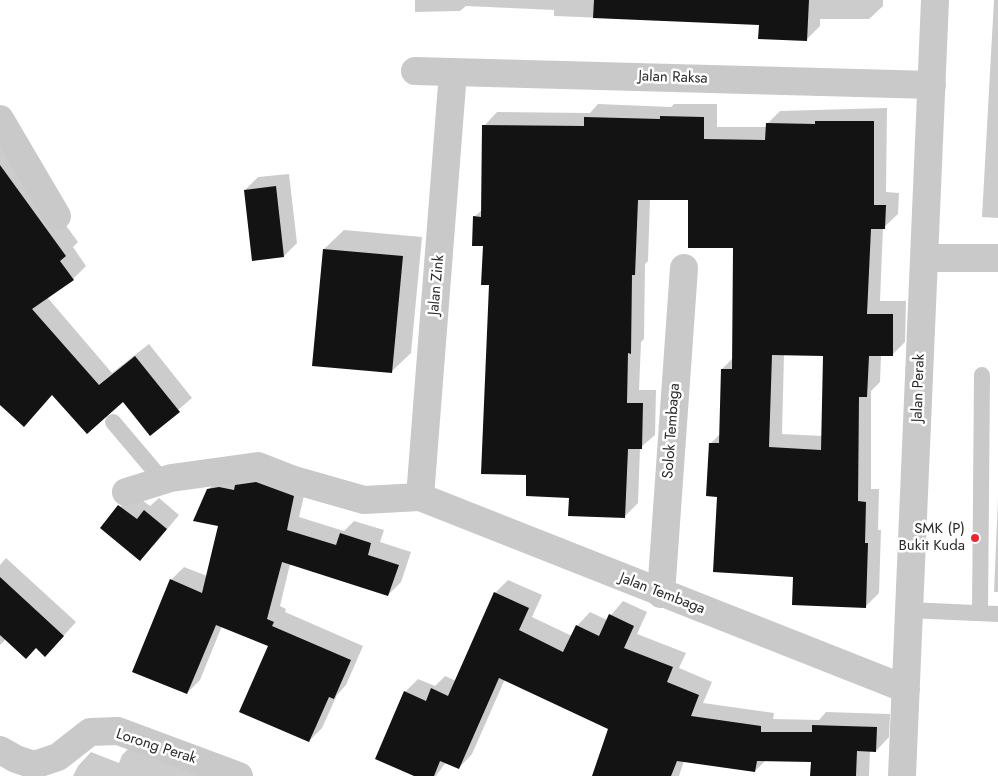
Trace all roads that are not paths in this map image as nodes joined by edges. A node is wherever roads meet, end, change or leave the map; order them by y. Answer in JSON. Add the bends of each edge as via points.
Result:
{"nodes":[{"id":1,"x":936,"y":0,"type":"edge"},
{"id":2,"x":415,"y":71,"type":"dead end"},
{"id":3,"x":453,"y":72,"type":"junction"},
{"id":4,"x":932,"y":85,"type":"junction"},
{"id":5,"x":0,"y":119,"type":"edge"},
{"id":6,"x":57,"y":216,"type":"dead end"},
{"id":7,"x":924,"y":258,"type":"junction"},
{"id":8,"x":998,"y":258,"type":"edge"},
{"id":9,"x":684,"y":268,"type":"dead end"},
{"id":10,"x":982,"y":376,"type":"dead end"},
{"id":11,"x":112,"y":422,"type":"dead end"},
{"id":12,"x":163,"y":480,"type":"junction"},
{"id":13,"x":126,"y":492,"type":"dead end"},
{"id":14,"x":420,"y":498,"type":"junction"},
{"id":15,"x":661,"y":594,"type":"junction"},
{"id":16,"x":909,"y":610,"type":"junction"},
{"id":17,"x":980,"y":613,"type":"junction"},
{"id":18,"x":998,"y":614,"type":"edge"},
{"id":19,"x":906,"y":689,"type":"junction"},
{"id":20,"x":0,"y":750,"type":"edge"},
{"id":21,"x":54,"y":765,"type":"edge"},
{"id":22,"x":239,"y":776,"type":"edge"},
{"id":23,"x":902,"y":776,"type":"edge"}],
"edges":[{"from":1,"to":4,"type":"street","name":"Jalan Perak"},
{"from":2,"to":3,"type":"street","name":"Jalan Raksa"},
{"from":3,"to":4,"type":"street","name":"Jalan Raksa"},
{"from":3,"to":14,"type":"street","name":"Jalan Zink"},
{"from":4,"to":7,"type":"street","name":"Jalan Perak"},
{"from":5,"to":6,"type":"street"},
{"from":7,"to":8,"type":"street"},
{"from":7,"to":16,"type":"street","name":"Jalan Perak"},
{"from":9,"to":15,"type":"street","name":"Solok Tembaga"},
{"from":10,"to":17,"type":"lane"},
{"from":11,"to":12,"type":"lane"},
{"from":12,"to":13,"type":"street"},
{"from":12,"to":14,"type":"street","via":[[258,466],[364,500]]},
{"from":14,"to":15,"type":"street","name":"Jalan Tembaga"},
{"from":15,"to":19,"type":"street","name":"Jalan Tembaga"},
{"from":16,"to":17,"type":"lane"},
{"from":16,"to":19,"type":"street","name":"Jalan Perak"},
{"from":17,"to":18,"type":"lane"},
{"from":19,"to":23,"type":"street","name":"Jalan Perak"},
{"from":20,"to":21,"type":"street","via":[[34,765]]},
{"from":21,"to":22,"type":"street","name":"Lorong Perak","via":[[90,732],[118,731]]}]}
